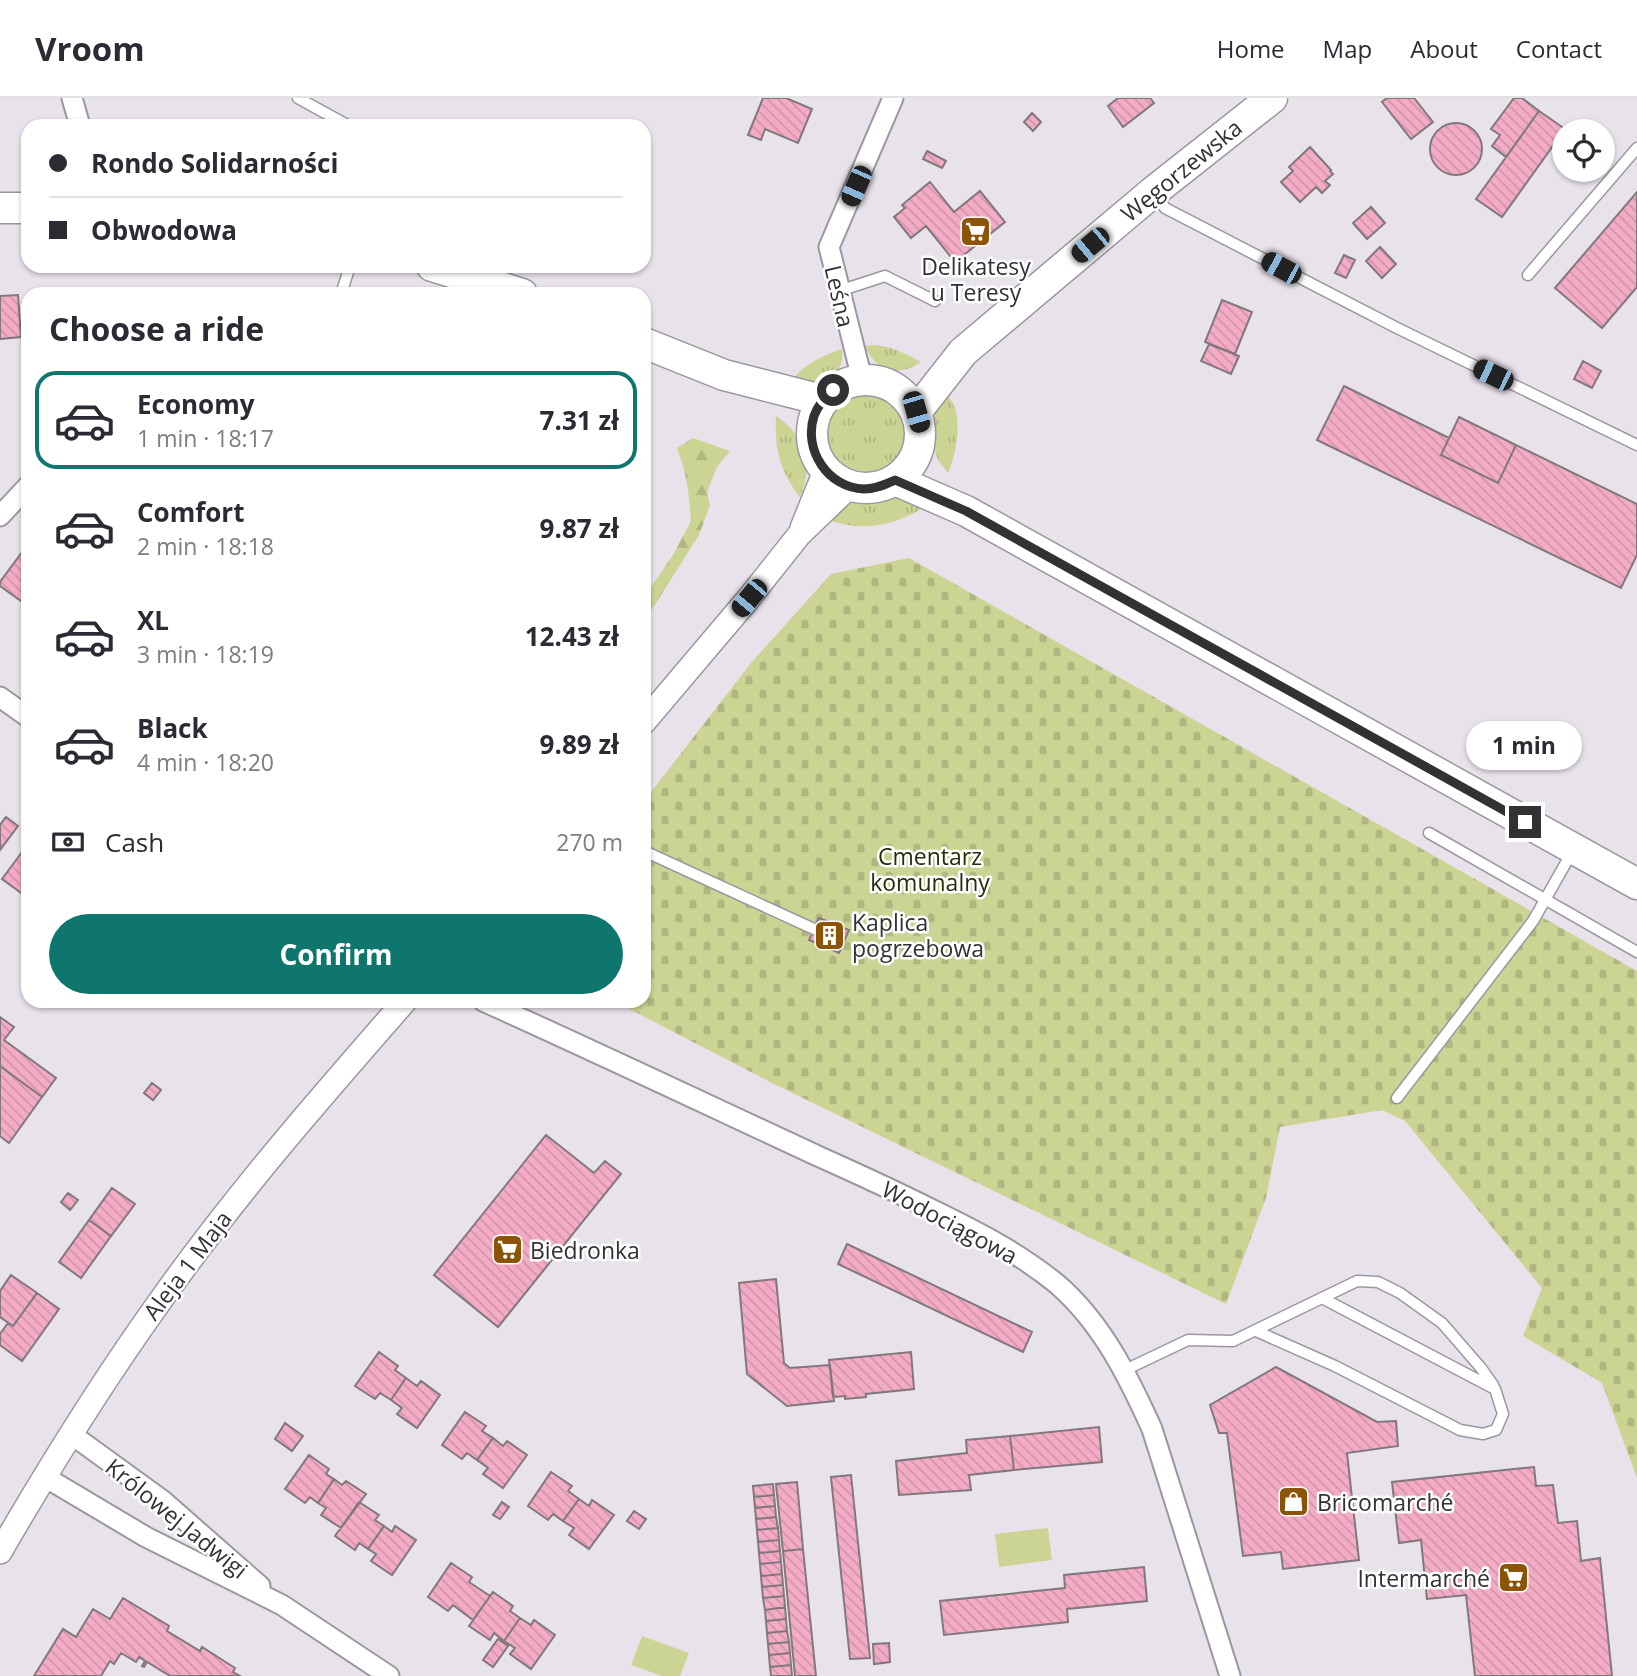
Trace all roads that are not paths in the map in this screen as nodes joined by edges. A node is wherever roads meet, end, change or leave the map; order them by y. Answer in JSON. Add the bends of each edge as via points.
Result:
{"nodes":[{"id":1,"x":298,"y":98,"type":"edge"},
{"id":2,"x":893,"y":98,"type":"edge"},
{"id":3,"x":1272,"y":98,"type":"edge"},
{"id":4,"x":74,"y":100,"type":"edge"},
{"id":5,"x":78,"y":119,"type":"edge"},
{"id":6,"x":336,"y":119,"type":"edge"},
{"id":7,"x":1637,"y":148,"type":"edge"},
{"id":8,"x":1153,"y":192,"type":"junction"},
{"id":9,"x":0,"y":208,"type":"edge"},
{"id":10,"x":21,"y":208,"type":"edge"},
{"id":11,"x":454,"y":273,"type":"edge"},
{"id":12,"x":1528,"y":275,"type":"dead end"},
{"id":13,"x":500,"y":287,"type":"edge"},
{"id":14,"x":839,"y":291,"type":"junction"},
{"id":15,"x":935,"y":301,"type":"dead end"},
{"id":16,"x":651,"y":345,"type":"edge"},
{"id":17,"x":963,"y":352,"type":"junction"},
{"id":18,"x":724,"y":375,"type":"junction"},
{"id":19,"x":862,"y":379,"type":"junction"},
{"id":20,"x":892,"y":386,"type":"junction"},
{"id":21,"x":822,"y":400,"type":"junction"},
{"id":22,"x":916,"y":412,"type":"junction"},
{"id":23,"x":811,"y":428,"type":"junction"},
{"id":24,"x":1637,"y":445,"type":"edge"},
{"id":25,"x":916,"y":454,"type":"junction"},
{"id":26,"x":838,"y":479,"type":"junction"},
{"id":27,"x":895,"y":480,"type":"junction"},
{"id":28,"x":21,"y":494,"type":"edge"},
{"id":29,"x":966,"y":511,"type":"junction"},
{"id":30,"x":0,"y":516,"type":"edge"},
{"id":31,"x":0,"y":697,"type":"edge"},
{"id":32,"x":21,"y":712,"type":"edge"},
{"id":33,"x":651,"y":714,"type":"edge"},
{"id":34,"x":1429,"y":833,"type":"dead end"},
{"id":35,"x":1574,"y":849,"type":"junction"},
{"id":36,"x":651,"y":854,"type":"edge"},
{"id":37,"x":1637,"y":884,"type":"edge"},
{"id":38,"x":1544,"y":900,"type":"junction"},
{"id":39,"x":814,"y":929,"type":"dead end"},
{"id":40,"x":1637,"y":952,"type":"edge"},
{"id":41,"x":399,"y":1008,"type":"edge"},
{"id":42,"x":498,"y":1008,"type":"edge"},
{"id":43,"x":1397,"y":1098,"type":"dead end"},
{"id":44,"x":1322,"y":1298,"type":"junction"},
{"id":45,"x":1256,"y":1331,"type":"junction"},
{"id":46,"x":1125,"y":1370,"type":"junction"},
{"id":47,"x":1495,"y":1389,"type":"junction"},
{"id":48,"x":71,"y":1434,"type":"junction"},
{"id":49,"x":45,"y":1476,"type":"junction"},
{"id":50,"x":0,"y":1552,"type":"edge"},
{"id":51,"x":282,"y":1605,"type":"junction"},
{"id":52,"x":386,"y":1675,"type":"edge"},
{"id":53,"x":1230,"y":1676,"type":"edge"}],
"edges":[{"from":1,"to":6,"type":"lane"},
{"from":2,"to":14,"type":"street","name":"Leśna","via":[[829,247]]},
{"from":3,"to":8,"type":"main road","name":"Węgorzewska"},
{"from":4,"to":5,"type":"street"},
{"from":7,"to":12,"type":"lane"},
{"from":8,"to":17,"type":"main road","name":"Węgorzewska"},
{"from":8,"to":24,"type":"lane","via":[[1165,208]]},
{"from":9,"to":10,"type":"main road"},
{"from":11,"to":13,"type":"main road"},
{"from":14,"to":15,"type":"lane","via":[[885,276]]},
{"from":14,"to":19,"type":"street","name":"Leśna"},
{"from":16,"to":18,"type":"main road"},
{"from":17,"to":20,"type":"main road","name":"Węgorzewska"},
{"from":17,"to":22,"type":"main road","name":"Węgorzewska"},
{"from":18,"to":21,"type":"main road"},
{"from":18,"to":23,"type":"main road"},
{"from":19,"to":20,"type":"main road"},
{"from":19,"to":21,"type":"main road","via":[[847,382]]},
{"from":20,"to":22,"type":"main road"},
{"from":21,"to":23,"type":"main road"},
{"from":22,"to":25,"type":"main road","via":[[920,433]]},
{"from":23,"to":26,"type":"main road","via":[[813,451]]},
{"from":25,"to":27,"type":"main road"},
{"from":25,"to":29,"type":"main road"},
{"from":26,"to":27,"type":"main road","via":[[866,489]]},
{"from":26,"to":33,"type":"street","via":[[749,598]]},
{"from":27,"to":29,"type":"main road"},
{"from":28,"to":30,"type":"street"},
{"from":29,"to":35,"type":"main road"},
{"from":31,"to":32,"type":"street"},
{"from":34,"to":38,"type":"lane"},
{"from":35,"to":37,"type":"main road"},
{"from":35,"to":38,"type":"lane"},
{"from":36,"to":39,"type":"lane"},
{"from":38,"to":40,"type":"lane"},
{"from":38,"to":43,"type":"lane","via":[[1533,921]]},
{"from":41,"to":48,"type":"street","name":"Aleja 1 Maja","via":[[216,1226]]},
{"from":42,"to":46,"type":"street","name":"Wodociągowa","via":[[1001,1244],[1058,1285],[1085,1312]]},
{"from":44,"to":45,"type":"lane"},
{"from":44,"to":47,"type":"lane"},
{"from":44,"to":47,"type":"lane","via":[[1357,1281],[1378,1282],[1400,1293],[1442,1323]]},
{"from":45,"to":46,"type":"lane","via":[[1233,1341],[1188,1340]]},
{"from":45,"to":47,"type":"lane","via":[[1460,1430],[1483,1434],[1496,1430],[1503,1414]]},
{"from":46,"to":53,"type":"street","name":"Wodociągowa","via":[[1152,1429]]},
{"from":48,"to":49,"type":"street","name":"Aleja 1 Maja"},
{"from":48,"to":51,"type":"street","name":"Królowej Jadwigi","via":[[162,1500]]},
{"from":49,"to":50,"type":"street","name":"Aleja 1 Maja"},
{"from":49,"to":51,"type":"street","name":"Królowej Jadwigi","via":[[146,1537]]},
{"from":51,"to":52,"type":"street","name":"Królowej Jadwigi"}]}
